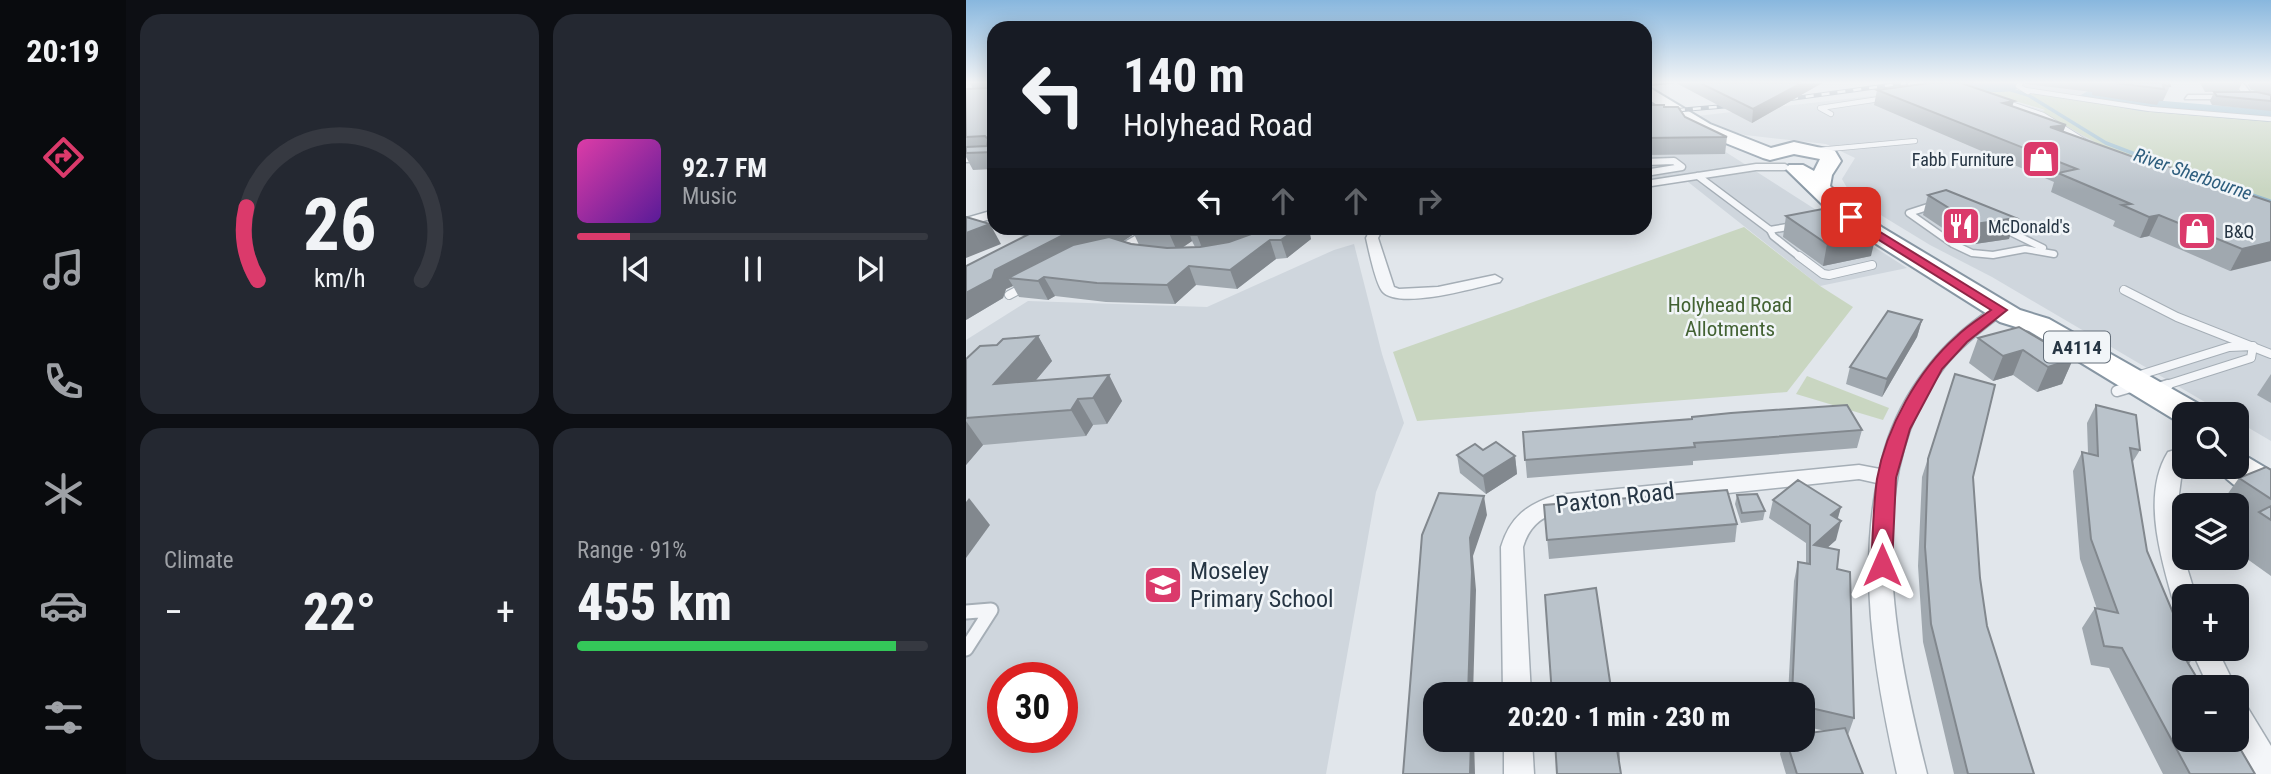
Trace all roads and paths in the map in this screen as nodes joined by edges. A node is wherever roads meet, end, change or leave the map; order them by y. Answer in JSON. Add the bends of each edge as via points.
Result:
{"nodes":[{"id":1,"x":1694,"y":119,"type":"edge"},
{"id":2,"x":2050,"y":119,"type":"edge"},
{"id":3,"x":1915,"y":141,"type":"dead end"},
{"id":4,"x":1862,"y":148,"type":"junction"},
{"id":5,"x":2102,"y":150,"type":"edge"},
{"id":6,"x":987,"y":158,"type":"edge"},
{"id":7,"x":966,"y":159,"type":"edge"},
{"id":8,"x":1784,"y":159,"type":"junction"},
{"id":9,"x":1652,"y":162,"type":"edge"},
{"id":10,"x":1830,"y":169,"type":"junction"},
{"id":11,"x":1652,"y":172,"type":"edge"},
{"id":12,"x":1652,"y":175,"type":"edge"},
{"id":13,"x":1698,"y":176,"type":"junction"},
{"id":14,"x":1663,"y":181,"type":"junction"},
{"id":15,"x":1652,"y":183,"type":"edge"},
{"id":16,"x":1941,"y":204,"type":"edge"},
{"id":17,"x":987,"y":216,"type":"edge"},
{"id":18,"x":966,"y":222,"type":"edge"},
{"id":19,"x":1806,"y":224,"type":"edge"},
{"id":20,"x":1995,"y":225,"type":"edge"},
{"id":21,"x":1770,"y":230,"type":"junction"},
{"id":22,"x":1143,"y":235,"type":"edge"},
{"id":23,"x":1374,"y":235,"type":"edge"},
{"id":24,"x":2022,"y":238,"type":"junction"},
{"id":25,"x":2022,"y":249,"type":"junction"},
{"id":26,"x":1147,"y":257,"type":"edge"},
{"id":27,"x":1872,"y":265,"type":"dead end"},
{"id":28,"x":1494,"y":279,"type":"dead end"},
{"id":29,"x":1030,"y":283,"type":"edge"},
{"id":30,"x":2124,"y":290,"type":"dead end"},
{"id":31,"x":1009,"y":295,"type":"dead end"},
{"id":32,"x":2005,"y":313,"type":"junction"},
{"id":33,"x":2253,"y":346,"type":"junction"},
{"id":34,"x":2271,"y":354,"type":"edge"},
{"id":35,"x":2129,"y":387,"type":"junction"},
{"id":36,"x":2172,"y":406,"type":"edge"},
{"id":37,"x":2172,"y":437,"type":"edge"},
{"id":38,"x":2249,"y":451,"type":"edge"},
{"id":39,"x":2172,"y":464,"type":"edge"},
{"id":40,"x":2271,"y":465,"type":"edge"},
{"id":41,"x":2249,"y":475,"type":"edge"},
{"id":42,"x":1886,"y":478,"type":"junction"},
{"id":43,"x":2271,"y":489,"type":"edge"},
{"id":44,"x":2181,"y":584,"type":"edge"},
{"id":45,"x":966,"y":612,"type":"edge"},
{"id":46,"x":966,"y":649,"type":"edge"},
{"id":47,"x":1517,"y":682,"type":"edge"},
{"id":48,"x":2249,"y":736,"type":"edge"},
{"id":49,"x":1518,"y":752,"type":"edge"},
{"id":50,"x":1519,"y":774,"type":"edge"},
{"id":51,"x":1912,"y":774,"type":"edge"},
{"id":52,"x":2271,"y":774,"type":"edge"}],
"edges":[{"from":1,"to":8,"type":"highway"},
{"from":2,"to":5,"type":"lane"},
{"from":3,"to":4,"type":"lane"},
{"from":4,"to":8,"type":"lane"},
{"from":4,"to":10,"type":"lane"},
{"from":6,"to":7,"type":"street"},
{"from":8,"to":10,"type":"highway"},
{"from":8,"to":10,"type":"highway","via":[[1830,157]]},
{"from":8,"to":13,"type":"street"},
{"from":9,"to":11,"type":"lane","via":[[1674,161],[1682,167]]},
{"from":10,"to":32,"type":"highway","number":"A4114","via":[[1847,219]]},
{"from":12,"to":14,"type":"lane"},
{"from":13,"to":14,"type":"street"},
{"from":13,"to":21,"type":"lane"},
{"from":14,"to":15,"type":"street"},
{"from":16,"to":25,"type":"lane","via":[[1909,213],[1972,252],[1996,255]]},
{"from":17,"to":18,"type":"street"},
{"from":19,"to":21,"type":"lane"},
{"from":20,"to":24,"type":"lane"},
{"from":21,"to":27,"type":"lane","via":[[1823,274]]},
{"from":22,"to":26,"type":"street","via":[[1121,248]]},
{"from":23,"to":28,"type":"street","via":[[1393,294],[1414,295]]},
{"from":24,"to":25,"type":"lane"},
{"from":24,"to":25,"type":"lane","via":[[2054,254]]},
{"from":29,"to":31,"type":"lane"},
{"from":30,"to":33,"type":"lane","via":[[2177,317]]},
{"from":32,"to":35,"type":"highway","number":"A4114","via":[[2017,327]]},
{"from":32,"to":42,"type":"street","via":[[1962,339],[1925,383],[1897,440]]},
{"from":33,"to":34,"type":"lane"},
{"from":33,"to":35,"type":"lane","via":[[2229,347],[2140,375]]},
{"from":33,"to":35,"type":"lane","via":[[2251,358],[2213,372],[2160,388]]},
{"from":35,"to":36,"type":"highway","number":"A4114"},
{"from":35,"to":37,"type":"highway","number":"A4114"},
{"from":38,"to":40,"type":"highway"},
{"from":39,"to":44,"type":"street","via":[[2167,519]]},
{"from":41,"to":43,"type":"highway"},
{"from":42,"to":47,"type":"street","name":"Paxton Road","via":[[1859,472],[1557,503],[1541,509],[1517,529],[1512,548]]},
{"from":42,"to":51,"type":"street","via":[[1884,623],[1896,712]]},
{"from":45,"to":46,"type":"lane","via":[[990,610]]},
{"from":48,"to":52,"type":"street"},
{"from":49,"to":50,"type":"street"}]}
